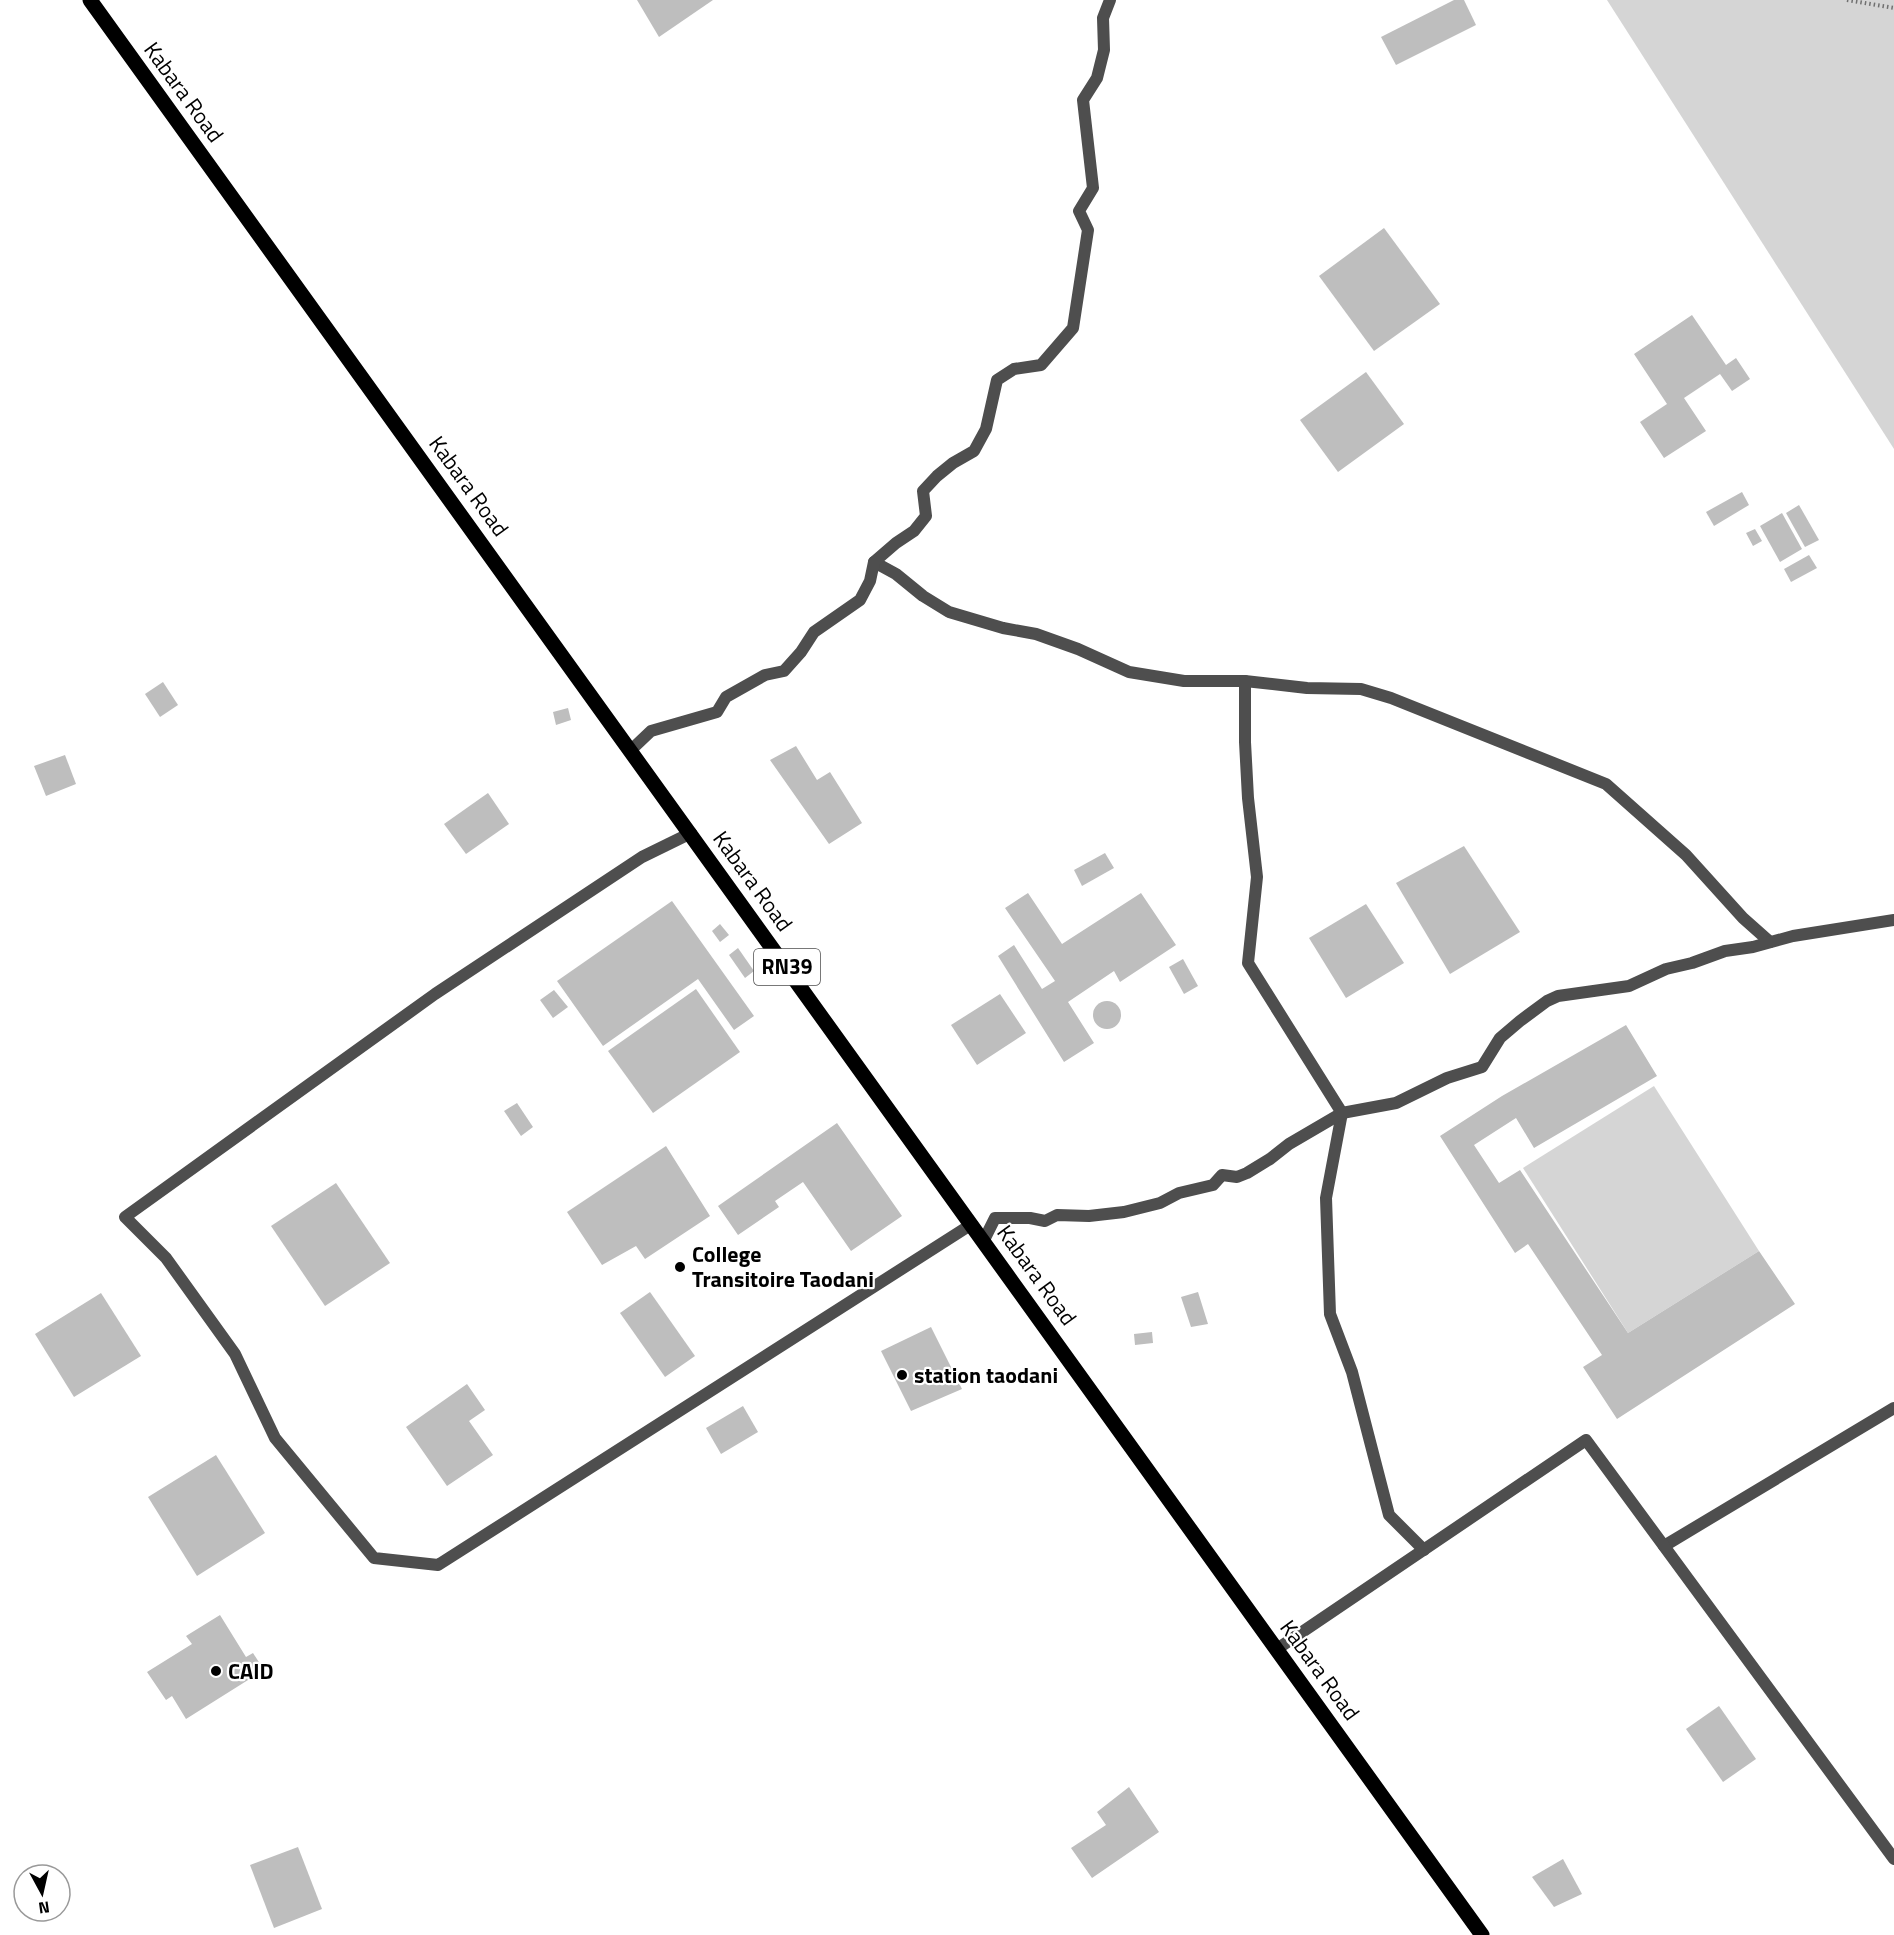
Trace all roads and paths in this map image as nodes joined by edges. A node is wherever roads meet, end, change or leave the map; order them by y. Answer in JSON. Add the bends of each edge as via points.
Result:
{"nodes":[{"id":1,"x":90,"y":0,"type":"edge"},
{"id":2,"x":1110,"y":0,"type":"edge"},
{"id":3,"x":1846,"y":0,"type":"edge"},
{"id":4,"x":1894,"y":8,"type":"edge"},
{"id":5,"x":874,"y":562,"type":"junction"},
{"id":6,"x":1245,"y":681,"type":"junction"},
{"id":7,"x":631,"y":750,"type":"junction"},
{"id":8,"x":691,"y":833,"type":"junction"},
{"id":9,"x":1894,"y":920,"type":"edge"},
{"id":10,"x":1770,"y":942,"type":"junction"},
{"id":11,"x":1342,"y":1113,"type":"junction"},
{"id":12,"x":972,"y":1224,"type":"junction"},
{"id":13,"x":984,"y":1240,"type":"junction"},
{"id":14,"x":1894,"y":1408,"type":"edge"},
{"id":15,"x":1664,"y":1546,"type":"junction"},
{"id":16,"x":1424,"y":1550,"type":"junction"},
{"id":17,"x":1277,"y":1649,"type":"junction"},
{"id":18,"x":1894,"y":1859,"type":"edge"},
{"id":19,"x":1482,"y":1935,"type":"edge"}],
"edges":[{"from":1,"to":7,"type":"main road","name":"Kabara Road","number":"RN39"},
{"from":2,"to":5,"type":"street","via":[[1103,18],[1104,50],[1097,78],[1083,100],[1093,188],[1079,211],[1088,230],[1073,328],[1041,365],[1014,369],[997,380],[986,429],[974,451],[953,463],[923,491],[926,516],[914,531]]},
{"from":3,"to":4,"type":"path"},
{"from":5,"to":6,"type":"street","via":[[949,612],[1036,634],[1129,672],[1184,681]]},
{"from":5,"to":7,"type":"street","via":[[860,600],[814,632],[784,671],[765,675],[726,698],[717,712],[651,731]]},
{"from":6,"to":10,"type":"street","via":[[1361,689],[1606,784],[1686,855]]},
{"from":6,"to":11,"type":"street","via":[[1247,786],[1257,877],[1248,963]]},
{"from":7,"to":8,"type":"main road","name":"Kabara Road","number":"RN39"},
{"from":8,"to":12,"type":"main road","name":"Kabara Road","number":"RN39"},
{"from":8,"to":12,"type":"street","via":[[642,858],[435,994],[125,1217],[166,1258],[235,1354],[275,1438],[374,1558],[438,1565]]},
{"from":9,"to":10,"type":"street"},
{"from":10,"to":11,"type":"street","via":[[1666,969],[1629,986],[1558,996],[1500,1038],[1482,1067],[1447,1078],[1396,1103]]},
{"from":11,"to":13,"type":"street","via":[[1237,1177],[1222,1175],[1212,1185],[1114,1214],[1057,1215],[1045,1221],[995,1218]]},
{"from":11,"to":16,"type":"street","via":[[1326,1198],[1330,1314],[1352,1371],[1389,1515]]},
{"from":12,"to":13,"type":"main road","name":"Kabara Road","number":"RN39"},
{"from":13,"to":17,"type":"main road","name":"Kabara Road","number":"RN39"},
{"from":14,"to":15,"type":"street"},
{"from":15,"to":16,"type":"street","via":[[1586,1440]]},
{"from":15,"to":18,"type":"street"},
{"from":16,"to":17,"type":"street"},
{"from":17,"to":19,"type":"main road","name":"Kabara Road","number":"RN39"}]}
